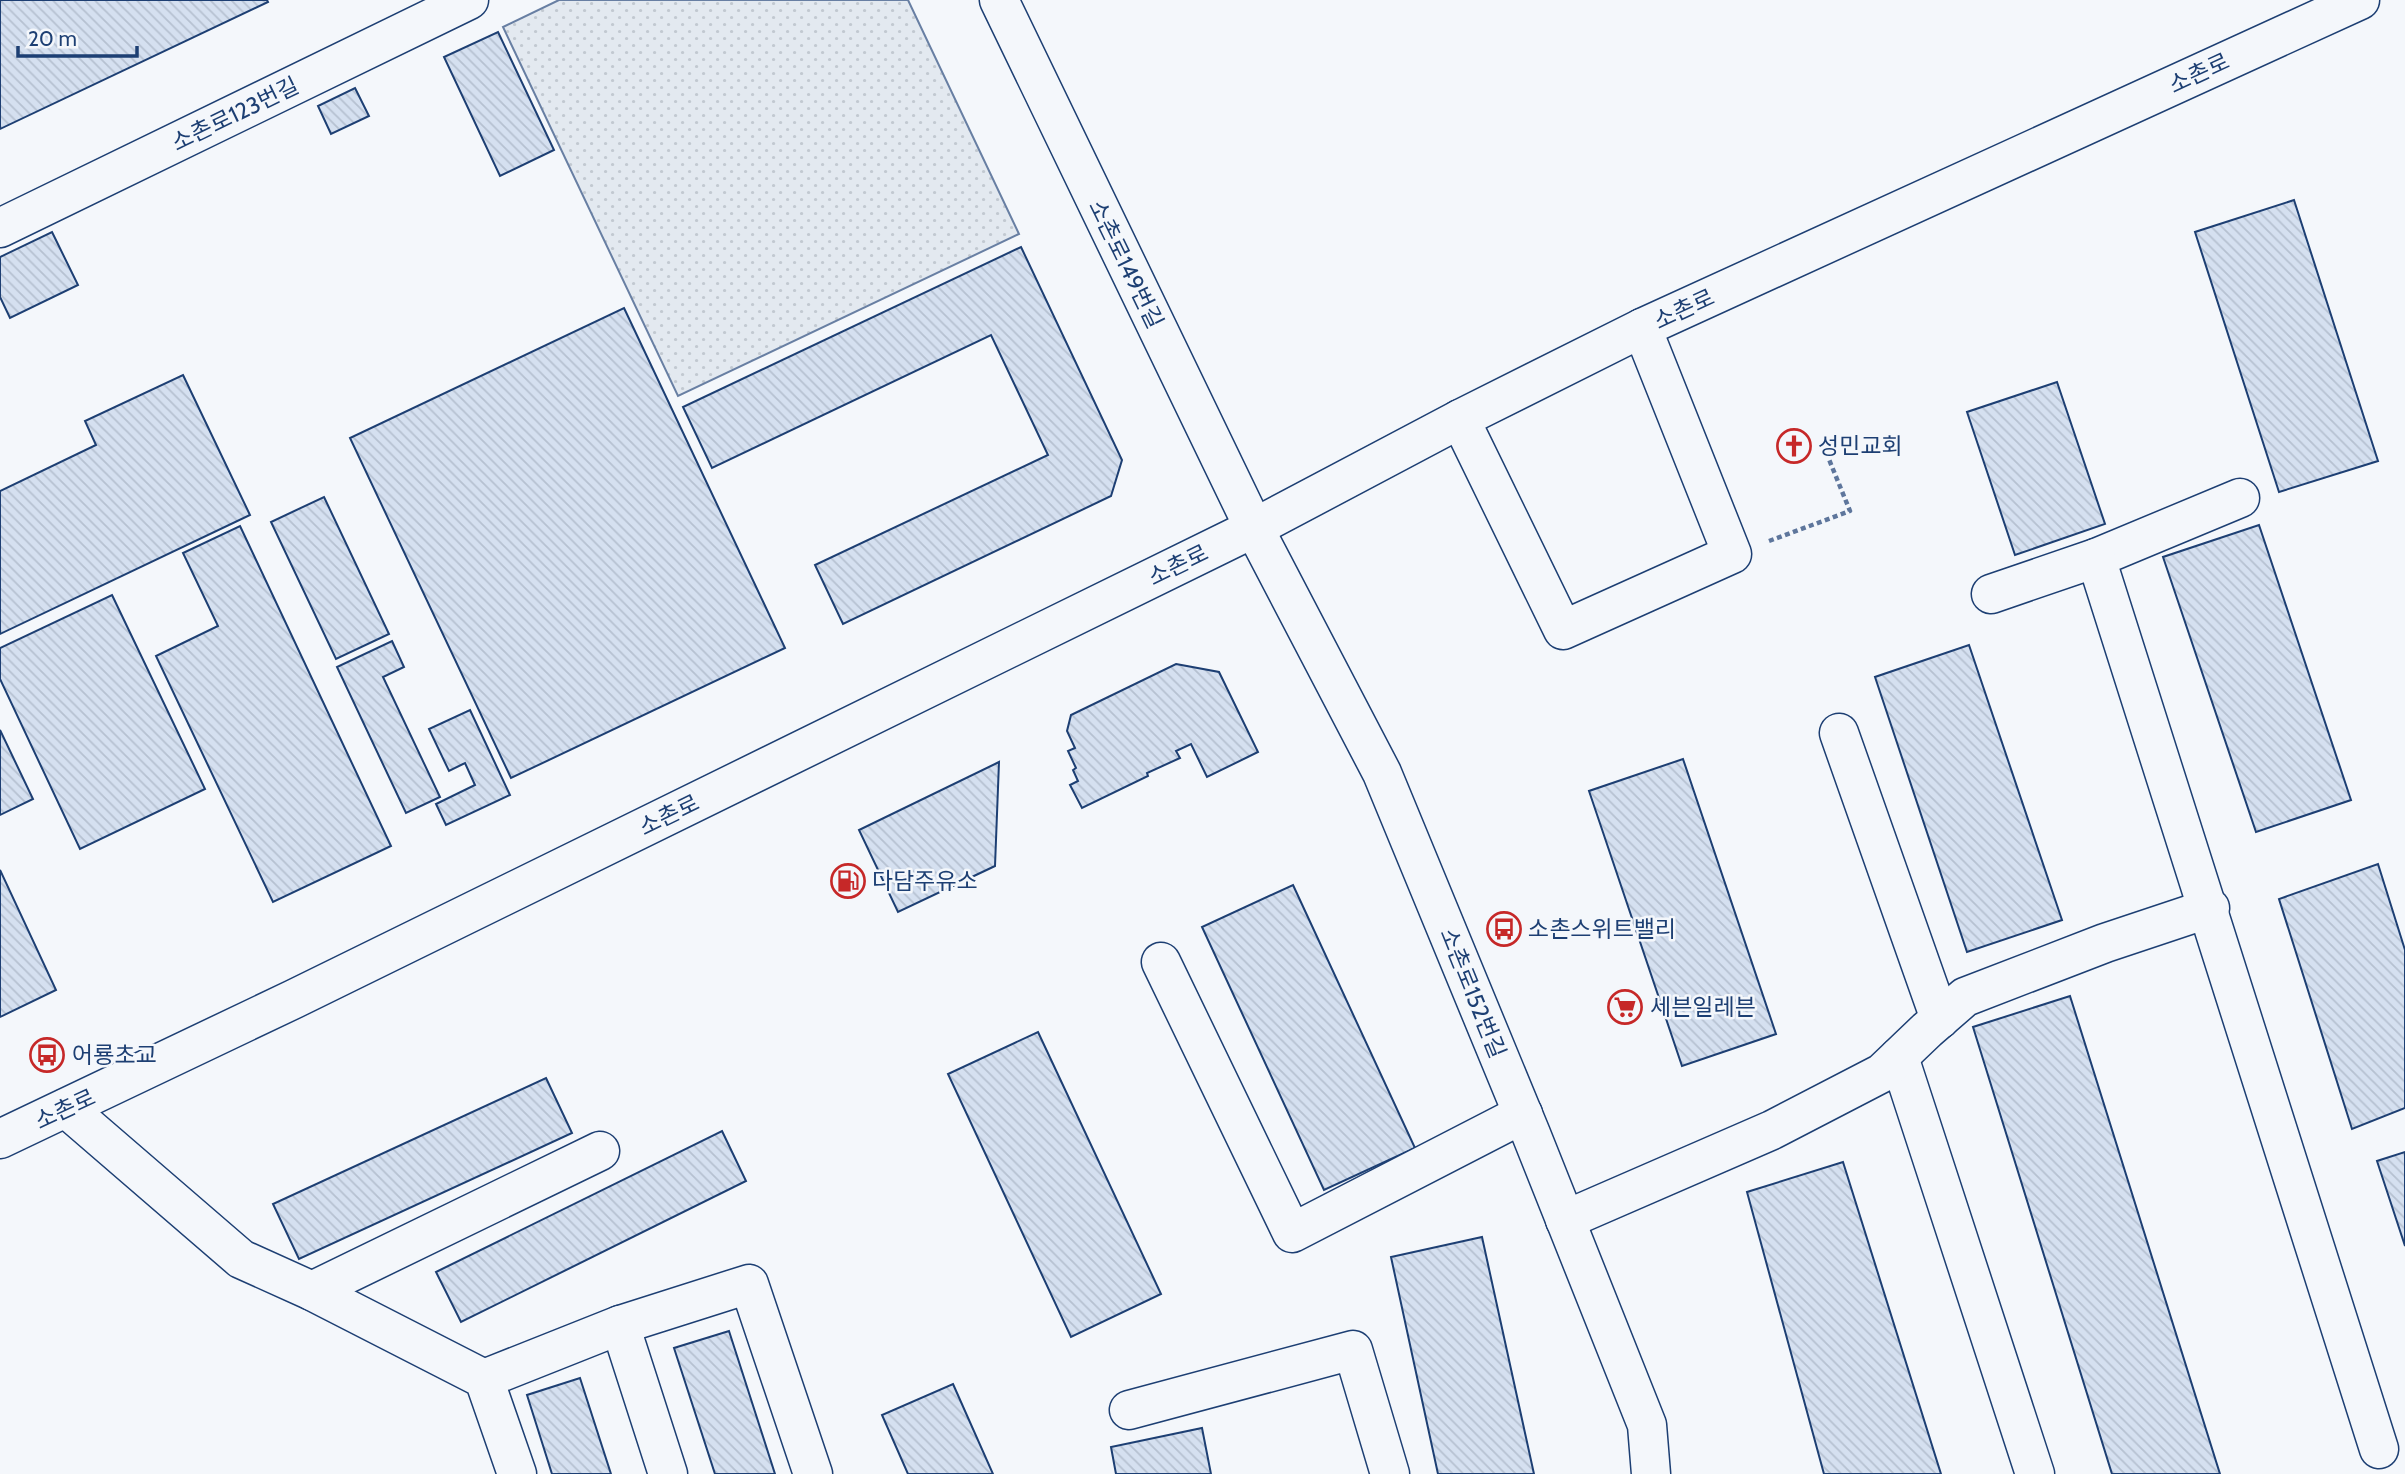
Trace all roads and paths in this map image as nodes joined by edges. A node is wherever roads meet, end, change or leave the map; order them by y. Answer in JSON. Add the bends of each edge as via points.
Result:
{"nodes":[{"id":1,"x":470,"y":0,"type":"edge"},
{"id":2,"x":999,"y":0,"type":"edge"},
{"id":3,"x":2360,"y":0,"type":"edge"},
{"id":4,"x":0,"y":228,"type":"edge"},
{"id":5,"x":1642,"y":328,"type":"junction"},
{"id":6,"x":1460,"y":419,"type":"junction"},
{"id":7,"x":1826,"y":452,"type":"dead end"},
{"id":8,"x":2240,"y":498,"type":"dead end"},
{"id":9,"x":1254,"y":528,"type":"junction"},
{"id":10,"x":1732,"y":554,"type":"junction"},
{"id":11,"x":2096,"y":558,"type":"junction"},
{"id":12,"x":1992,"y":594,"type":"dead end"},
{"id":13,"x":1839,"y":733,"type":"dead end"},
{"id":14,"x":2210,"y":908,"type":"junction"},
{"id":15,"x":1161,"y":961,"type":"dead end"},
{"id":16,"x":1940,"y":1019,"type":"junction"},
{"id":17,"x":1899,"y":1057,"type":"junction"},
{"id":18,"x":66,"y":1108,"type":"junction"},
{"id":19,"x":1523,"y":1114,"type":"junction"},
{"id":20,"x":0,"y":1139,"type":"edge"},
{"id":21,"x":600,"y":1151,"type":"dead end"},
{"id":22,"x":1565,"y":1220,"type":"junction"},
{"id":23,"x":312,"y":1291,"type":"junction"},
{"id":24,"x":620,"y":1325,"type":"junction"},
{"id":25,"x":484,"y":1379,"type":"junction"},
{"id":26,"x":1129,"y":1410,"type":"dead end"},
{"id":27,"x":2379,"y":1449,"type":"dead end"},
{"id":28,"x":517,"y":1474,"type":"edge"},
{"id":29,"x":668,"y":1474,"type":"edge"},
{"id":30,"x":813,"y":1474,"type":"edge"},
{"id":31,"x":1390,"y":1474,"type":"edge"},
{"id":32,"x":1651,"y":1474,"type":"edge"},
{"id":33,"x":2035,"y":1474,"type":"edge"}],
"edges":[{"from":1,"to":4,"type":"street","name":"소촌로123번길"},
{"from":2,"to":9,"type":"street","name":"소촌로149번길"},
{"from":3,"to":5,"type":"street","name":"소촌로"},
{"from":5,"to":6,"type":"street","name":"소촌로"},
{"from":5,"to":10,"type":"street"},
{"from":6,"to":9,"type":"street","name":"소촌로"},
{"from":6,"to":10,"type":"street","via":[[1563,630]]},
{"from":7,"to":10,"type":"path","via":[[1850,511]]},
{"from":8,"to":11,"type":"street"},
{"from":9,"to":18,"type":"street","name":"소촌로"},
{"from":9,"to":19,"type":"street","name":"소촌로152번길","via":[[1382,773]]},
{"from":11,"to":12,"type":"street"},
{"from":11,"to":14,"type":"street"},
{"from":13,"to":16,"type":"street"},
{"from":14,"to":16,"type":"street","via":[[1965,997]]},
{"from":14,"to":27,"type":"street"},
{"from":15,"to":19,"type":"street","via":[[1292,1233]]},
{"from":16,"to":17,"type":"street"},
{"from":17,"to":22,"type":"street","via":[[1882,1073],[1772,1130]]},
{"from":17,"to":33,"type":"street"},
{"from":18,"to":20,"type":"street","name":"소촌로"},
{"from":18,"to":23,"type":"street","via":[[241,1259]]},
{"from":19,"to":22,"type":"street","name":"소촌로152번길"},
{"from":21,"to":23,"type":"street"},
{"from":22,"to":32,"type":"street","name":"소촌로152번길","via":[[1647,1425]]},
{"from":23,"to":25,"type":"street"},
{"from":24,"to":25,"type":"street"},
{"from":24,"to":29,"type":"street"},
{"from":24,"to":30,"type":"street","via":[[749,1284]]},
{"from":25,"to":28,"type":"street"},
{"from":26,"to":31,"type":"street","via":[[1353,1350]]}]}
